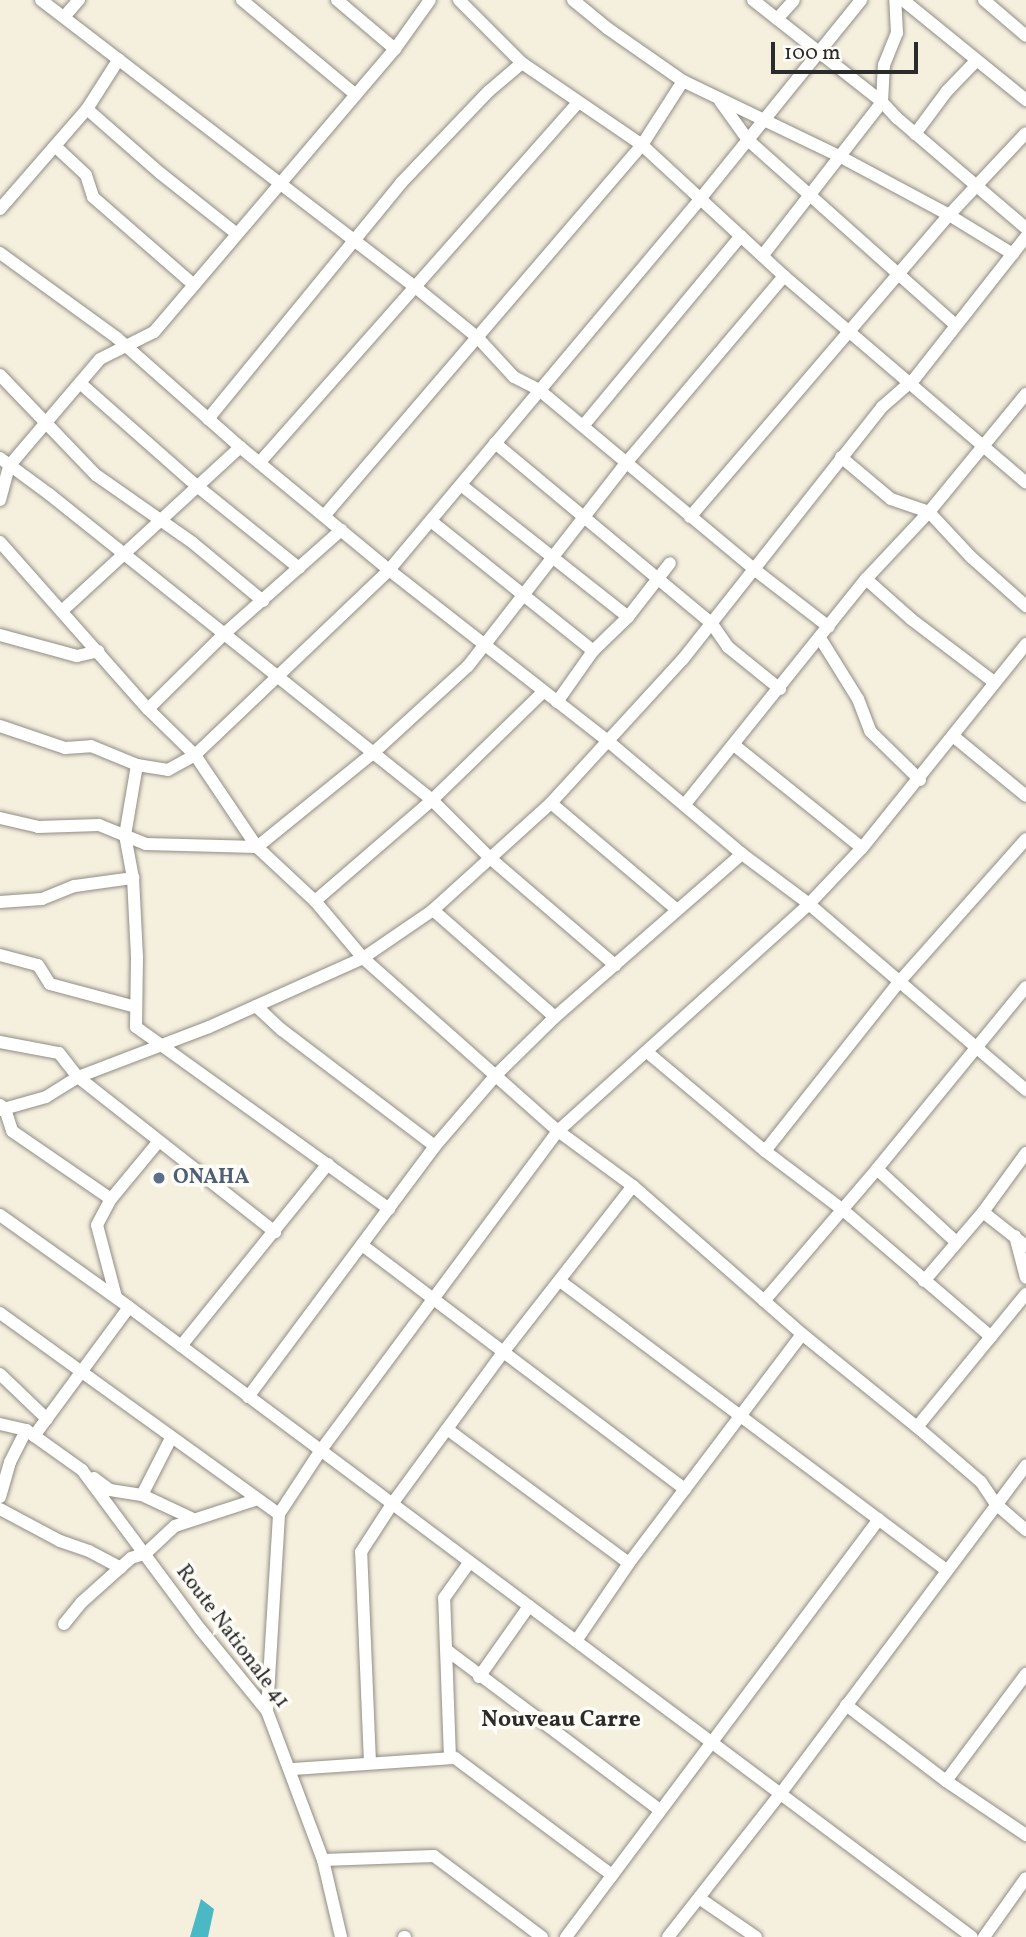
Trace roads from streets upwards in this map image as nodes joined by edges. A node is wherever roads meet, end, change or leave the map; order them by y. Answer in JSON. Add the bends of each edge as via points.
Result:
{"nodes":[{"id":1,"x":41,"y":0,"type":"edge"},
{"id":2,"x":79,"y":0,"type":"edge"},
{"id":3,"x":242,"y":0,"type":"edge"},
{"id":4,"x":337,"y":0,"type":"edge"},
{"id":5,"x":430,"y":0,"type":"edge"},
{"id":6,"x":459,"y":0,"type":"edge"},
{"id":7,"x":573,"y":0,"type":"edge"},
{"id":8,"x":753,"y":0,"type":"edge"},
{"id":9,"x":794,"y":0,"type":"edge"},
{"id":10,"x":861,"y":0,"type":"edge"},
{"id":11,"x":895,"y":0,"type":"edge"},
{"id":12,"x":903,"y":0,"type":"edge"},
{"id":13,"x":984,"y":0,"type":"edge"},
{"id":14,"x":64,"y":17,"type":"junction"},
{"id":15,"x":777,"y":19,"type":"junction"},
{"id":16,"x":1026,"y":36,"type":"edge"},
{"id":17,"x":395,"y":49,"type":"junction"},
{"id":18,"x":818,"y":51,"type":"junction"},
{"id":19,"x":119,"y":60,"type":"junction"},
{"id":20,"x":976,"y":61,"type":"junction"},
{"id":21,"x":522,"y":63,"type":"junction"},
{"id":22,"x":683,"y":81,"type":"junction"},
{"id":23,"x":356,"y":95,"type":"junction"},
{"id":24,"x":720,"y":100,"type":"junction"},
{"id":25,"x":1026,"y":100,"type":"edge"},
{"id":26,"x":578,"y":102,"type":"junction"},
{"id":27,"x":882,"y":102,"type":"junction"},
{"id":28,"x":87,"y":109,"type":"junction"},
{"id":29,"x":764,"y":118,"type":"junction"},
{"id":30,"x":1026,"y":133,"type":"edge"},
{"id":31,"x":915,"y":134,"type":"junction"},
{"id":32,"x":748,"y":141,"type":"junction"},
{"id":33,"x":642,"y":145,"type":"junction"},
{"id":34,"x":55,"y":146,"type":"junction"},
{"id":35,"x":841,"y":158,"type":"junction"},
{"id":36,"x":277,"y":184,"type":"junction"},
{"id":37,"x":976,"y":187,"type":"junction"},
{"id":38,"x":810,"y":196,"type":"junction"},
{"id":39,"x":700,"y":199,"type":"junction"},
{"id":40,"x":0,"y":209,"type":"edge"},
{"id":41,"x":949,"y":215,"type":"junction"},
{"id":42,"x":1026,"y":228,"type":"edge"},
{"id":43,"x":237,"y":234,"type":"junction"},
{"id":44,"x":741,"y":236,"type":"junction"},
{"id":45,"x":1026,"y":237,"type":"edge"},
{"id":46,"x":356,"y":241,"type":"junction"},
{"id":47,"x":0,"y":253,"type":"edge"},
{"id":48,"x":1013,"y":254,"type":"junction"},
{"id":49,"x":763,"y":255,"type":"junction"},
{"id":50,"x":783,"y":276,"type":"junction"},
{"id":51,"x":899,"y":277,"type":"junction"},
{"id":52,"x":194,"y":285,"type":"junction"},
{"id":53,"x":414,"y":286,"type":"junction"},
{"id":54,"x":956,"y":326,"type":"junction"},
{"id":55,"x":850,"y":333,"type":"junction"},
{"id":56,"x":478,"y":338,"type":"junction"},
{"id":57,"x":127,"y":347,"type":"junction"},
{"id":58,"x":0,"y":375,"type":"edge"},
{"id":59,"x":80,"y":383,"type":"junction"},
{"id":60,"x":910,"y":383,"type":"junction"},
{"id":61,"x":538,"y":389,"type":"junction"},
{"id":62,"x":1026,"y":394,"type":"edge"},
{"id":63,"x":208,"y":419,"type":"junction"},
{"id":64,"x":46,"y":423,"type":"junction"},
{"id":65,"x":583,"y":426,"type":"junction"},
{"id":66,"x":495,"y":443,"type":"junction"},
{"id":67,"x":240,"y":447,"type":"junction"},
{"id":68,"x":985,"y":447,"type":"junction"},
{"id":69,"x":841,"y":457,"type":"junction"},
{"id":70,"x":5,"y":462,"type":"edge"},
{"id":71,"x":260,"y":462,"type":"junction"},
{"id":72,"x":626,"y":463,"type":"junction"},
{"id":73,"x":1026,"y":483,"type":"edge"},
{"id":74,"x":461,"y":485,"type":"junction"},
{"id":75,"x":197,"y":486,"type":"junction"},
{"id":76,"x":0,"y":500,"type":"edge"},
{"id":77,"x":929,"y":512,"type":"junction"},
{"id":78,"x":324,"y":516,"type":"junction"},
{"id":79,"x":583,"y":517,"type":"junction"},
{"id":80,"x":690,"y":517,"type":"junction"},
{"id":81,"x":159,"y":521,"type":"junction"},
{"id":82,"x":431,"y":521,"type":"junction"},
{"id":83,"x":341,"y":530,"type":"junction"},
{"id":84,"x":0,"y":542,"type":"edge"},
{"id":85,"x":121,"y":554,"type":"junction"},
{"id":86,"x":552,"y":556,"type":"junction"},
{"id":87,"x":670,"y":563,"type":"dead end"},
{"id":88,"x":299,"y":568,"type":"junction"},
{"id":89,"x":389,"y":570,"type":"junction"},
{"id":90,"x":755,"y":570,"type":"junction"},
{"id":91,"x":657,"y":578,"type":"junction"},
{"id":92,"x":866,"y":579,"type":"junction"},
{"id":93,"x":523,"y":595,"type":"junction"},
{"id":94,"x":263,"y":601,"type":"junction"},
{"id":95,"x":1026,"y":606,"type":"edge"},
{"id":96,"x":63,"y":610,"type":"junction"},
{"id":97,"x":628,"y":617,"type":"junction"},
{"id":98,"x":712,"y":624,"type":"junction"},
{"id":99,"x":829,"y":627,"type":"junction"},
{"id":100,"x":224,"y":634,"type":"junction"},
{"id":101,"x":0,"y":635,"type":"edge"},
{"id":102,"x":820,"y":638,"type":"junction"},
{"id":103,"x":484,"y":644,"type":"junction"},
{"id":104,"x":1026,"y":645,"type":"edge"},
{"id":105,"x":593,"y":651,"type":"junction"},
{"id":106,"x":99,"y":652,"type":"junction"},
{"id":107,"x":280,"y":677,"type":"junction"},
{"id":108,"x":994,"y":681,"type":"junction"},
{"id":109,"x":780,"y":689,"type":"junction"},
{"id":110,"x":544,"y":691,"type":"junction"},
{"id":111,"x":557,"y":702,"type":"junction"},
{"id":112,"x":148,"y":709,"type":"junction"},
{"id":113,"x":0,"y":726,"type":"edge"},
{"id":114,"x":953,"y":736,"type":"junction"},
{"id":115,"x":609,"y":742,"type":"junction"},
{"id":116,"x":734,"y":745,"type":"junction"},
{"id":117,"x":372,"y":754,"type":"junction"},
{"id":118,"x":195,"y":755,"type":"junction"},
{"id":119,"x":137,"y":765,"type":"junction"},
{"id":120,"x":920,"y":779,"type":"junction"},
{"id":121,"x":1026,"y":796,"type":"edge"},
{"id":122,"x":432,"y":800,"type":"junction"},
{"id":123,"x":551,"y":803,"type":"junction"},
{"id":124,"x":685,"y":804,"type":"junction"},
{"id":125,"x":0,"y":818,"type":"edge"},
{"id":126,"x":125,"y":835,"type":"junction"},
{"id":127,"x":1026,"y":839,"type":"edge"},
{"id":128,"x":257,"y":847,"type":"junction"},
{"id":129,"x":862,"y":849,"type":"junction"},
{"id":130,"x":741,"y":854,"type":"junction"},
{"id":131,"x":490,"y":858,"type":"junction"},
{"id":132,"x":133,"y":878,"type":"junction"},
{"id":133,"x":314,"y":901,"type":"junction"},
{"id":134,"x":0,"y":902,"type":"edge"},
{"id":135,"x":809,"y":904,"type":"junction"},
{"id":136,"x":433,"y":910,"type":"junction"},
{"id":137,"x":677,"y":911,"type":"junction"},
{"id":138,"x":0,"y":955,"type":"edge"},
{"id":139,"x":363,"y":958,"type":"junction"},
{"id":140,"x":615,"y":965,"type":"junction"},
{"id":141,"x":899,"y":982,"type":"junction"},
{"id":142,"x":1026,"y":987,"type":"edge"},
{"id":143,"x":256,"y":1006,"type":"junction"},
{"id":144,"x":136,"y":1007,"type":"junction"},
{"id":145,"x":555,"y":1017,"type":"junction"},
{"id":146,"x":0,"y":1042,"type":"edge"},
{"id":147,"x":161,"y":1045,"type":"junction"},
{"id":148,"x":975,"y":1049,"type":"junction"},
{"id":149,"x":647,"y":1052,"type":"junction"},
{"id":150,"x":497,"y":1074,"type":"junction"},
{"id":151,"x":78,"y":1077,"type":"junction"},
{"id":152,"x":1026,"y":1090,"type":"edge"},
{"id":153,"x":2,"y":1108,"type":"edge"},
{"id":154,"x":558,"y":1131,"type":"junction"},
{"id":155,"x":159,"y":1141,"type":"junction"},
{"id":156,"x":435,"y":1146,"type":"junction"},
{"id":157,"x":765,"y":1151,"type":"junction"},
{"id":158,"x":1026,"y":1153,"type":"edge"},
{"id":159,"x":328,"y":1164,"type":"junction"},
{"id":160,"x":877,"y":1169,"type":"junction"},
{"id":161,"x":633,"y":1186,"type":"junction"},
{"id":162,"x":111,"y":1199,"type":"junction"},
{"id":163,"x":389,"y":1209,"type":"junction"},
{"id":164,"x":843,"y":1210,"type":"junction"},
{"id":165,"x":984,"y":1212,"type":"junction"},
{"id":166,"x":0,"y":1215,"type":"edge"},
{"id":167,"x":275,"y":1233,"type":"junction"},
{"id":168,"x":1015,"y":1236,"type":"junction"},
{"id":169,"x":957,"y":1242,"type":"junction"},
{"id":170,"x":362,"y":1245,"type":"junction"},
{"id":171,"x":1026,"y":1246,"type":"edge"},
{"id":172,"x":1026,"y":1279,"type":"edge"},
{"id":173,"x":560,"y":1281,"type":"junction"},
{"id":174,"x":923,"y":1281,"type":"junction"},
{"id":175,"x":1026,"y":1294,"type":"edge"},
{"id":176,"x":116,"y":1297,"type":"junction"},
{"id":177,"x":431,"y":1299,"type":"junction"},
{"id":178,"x":764,"y":1301,"type":"junction"},
{"id":179,"x":130,"y":1307,"type":"junction"},
{"id":180,"x":0,"y":1313,"type":"edge"},
{"id":181,"x":802,"y":1334,"type":"junction"},
{"id":182,"x":991,"y":1337,"type":"junction"},
{"id":183,"x":181,"y":1346,"type":"junction"},
{"id":184,"x":504,"y":1351,"type":"junction"},
{"id":185,"x":0,"y":1374,"type":"edge"},
{"id":186,"x":82,"y":1374,"type":"junction"},
{"id":187,"x":248,"y":1397,"type":"junction"},
{"id":188,"x":741,"y":1413,"type":"junction"},
{"id":189,"x":47,"y":1419,"type":"junction"},
{"id":190,"x":0,"y":1424,"type":"edge"},
{"id":191,"x":917,"y":1427,"type":"junction"},
{"id":192,"x":447,"y":1429,"type":"junction"},
{"id":193,"x":30,"y":1433,"type":"junction"},
{"id":194,"x":171,"y":1438,"type":"junction"},
{"id":195,"x":321,"y":1450,"type":"junction"},
{"id":196,"x":1026,"y":1465,"type":"edge"},
{"id":197,"x":82,"y":1470,"type":"junction"},
{"id":198,"x":685,"y":1489,"type":"junction"},
{"id":199,"x":142,"y":1495,"type":"junction"},
{"id":200,"x":0,"y":1497,"type":"edge"},
{"id":201,"x":258,"y":1499,"type":"junction"},
{"id":202,"x":392,"y":1504,"type":"junction"},
{"id":203,"x":996,"y":1504,"type":"junction"},
{"id":204,"x":0,"y":1509,"type":"edge"},
{"id":205,"x":279,"y":1514,"type":"junction"},
{"id":206,"x":191,"y":1518,"type":"junction"},
{"id":207,"x":879,"y":1519,"type":"junction"},
{"id":208,"x":1026,"y":1530,"type":"edge"},
{"id":209,"x":146,"y":1553,"type":"junction"},
{"id":210,"x":469,"y":1563,"type":"junction"},
{"id":211,"x":629,"y":1563,"type":"junction"},
{"id":212,"x":121,"y":1568,"type":"junction"},
{"id":213,"x":947,"y":1570,"type":"junction"},
{"id":214,"x":529,"y":1606,"type":"junction"},
{"id":215,"x":64,"y":1624,"type":"dead end"},
{"id":216,"x":576,"y":1641,"type":"junction"},
{"id":217,"x":448,"y":1651,"type":"junction"},
{"id":218,"x":1026,"y":1674,"type":"edge"},
{"id":219,"x":479,"y":1677,"type":"junction"},
{"id":220,"x":846,"y":1705,"type":"junction"},
{"id":221,"x":267,"y":1711,"type":"junction"},
{"id":222,"x":711,"y":1742,"type":"junction"},
{"id":223,"x":450,"y":1758,"type":"junction"},
{"id":224,"x":370,"y":1763,"type":"junction"},
{"id":225,"x":292,"y":1769,"type":"junction"},
{"id":226,"x":946,"y":1781,"type":"junction"},
{"id":227,"x":781,"y":1793,"type":"junction"},
{"id":228,"x":660,"y":1810,"type":"junction"},
{"id":229,"x":1026,"y":1835,"type":"edge"},
{"id":230,"x":323,"y":1860,"type":"junction"},
{"id":231,"x":612,"y":1875,"type":"junction"},
{"id":232,"x":1026,"y":1878,"type":"edge"},
{"id":233,"x":699,"y":1898,"type":"junction"},
{"id":234,"x":341,"y":1937,"type":"edge"},
{"id":235,"x":542,"y":1937,"type":"edge"},
{"id":236,"x":566,"y":1937,"type":"edge"},
{"id":237,"x":668,"y":1937,"type":"edge"},
{"id":238,"x":756,"y":1937,"type":"edge"},
{"id":239,"x":972,"y":1937,"type":"edge"},
{"id":240,"x":984,"y":1937,"type":"edge"}],
"edges":[{"from":1,"to":14,"type":"street"},
{"from":2,"to":14,"type":"street"},
{"from":3,"to":23,"type":"street"},
{"from":4,"to":17,"type":"street"},
{"from":5,"to":17,"type":"street"},
{"from":6,"to":21,"type":"street"},
{"from":7,"to":22,"type":"street"},
{"from":8,"to":15,"type":"street"},
{"from":9,"to":15,"type":"street"},
{"from":10,"to":18,"type":"street"},
{"from":11,"to":27,"type":"street","via":[[897,33],[884,65]]},
{"from":12,"to":20,"type":"street"},
{"from":13,"to":16,"type":"street"},
{"from":14,"to":19,"type":"street"},
{"from":15,"to":18,"type":"street"},
{"from":17,"to":23,"type":"street"},
{"from":18,"to":27,"type":"street"},
{"from":18,"to":29,"type":"street"},
{"from":19,"to":28,"type":"street"},
{"from":19,"to":36,"type":"street"},
{"from":20,"to":25,"type":"street"},
{"from":20,"to":31,"type":"street"},
{"from":21,"to":26,"type":"street"},
{"from":21,"to":46,"type":"street","via":[[488,91],[401,183]]},
{"from":22,"to":24,"type":"street"},
{"from":22,"to":33,"type":"street"},
{"from":23,"to":36,"type":"street"},
{"from":24,"to":29,"type":"street"},
{"from":24,"to":32,"type":"street"},
{"from":26,"to":33,"type":"street"},
{"from":26,"to":53,"type":"street"},
{"from":27,"to":31,"type":"street"},
{"from":27,"to":35,"type":"street"},
{"from":28,"to":34,"type":"street"},
{"from":28,"to":43,"type":"street"},
{"from":29,"to":32,"type":"street"},
{"from":29,"to":35,"type":"street"},
{"from":30,"to":37,"type":"street"},
{"from":31,"to":37,"type":"street"},
{"from":32,"to":38,"type":"street"},
{"from":32,"to":39,"type":"street"},
{"from":33,"to":39,"type":"street"},
{"from":33,"to":56,"type":"street"},
{"from":34,"to":40,"type":"street"},
{"from":34,"to":52,"type":"street","via":[[86,175],[93,197]]},
{"from":35,"to":38,"type":"street"},
{"from":35,"to":41,"type":"street"},
{"from":36,"to":43,"type":"street"},
{"from":36,"to":46,"type":"street"},
{"from":37,"to":41,"type":"street"},
{"from":37,"to":42,"type":"street"},
{"from":38,"to":49,"type":"street"},
{"from":38,"to":51,"type":"street"},
{"from":39,"to":44,"type":"street"},
{"from":39,"to":61,"type":"street"},
{"from":41,"to":48,"type":"street"},
{"from":41,"to":51,"type":"street"},
{"from":43,"to":52,"type":"street"},
{"from":44,"to":49,"type":"street"},
{"from":44,"to":65,"type":"street"},
{"from":45,"to":48,"type":"street"},
{"from":46,"to":53,"type":"street"},
{"from":46,"to":63,"type":"street"},
{"from":47,"to":57,"type":"street"},
{"from":48,"to":54,"type":"street"},
{"from":49,"to":50,"type":"street"},
{"from":50,"to":55,"type":"street"},
{"from":50,"to":72,"type":"street"},
{"from":51,"to":54,"type":"street"},
{"from":51,"to":55,"type":"street"},
{"from":52,"to":57,"type":"street","via":[[154,332]]},
{"from":53,"to":56,"type":"street"},
{"from":53,"to":71,"type":"street"},
{"from":54,"to":60,"type":"street"},
{"from":55,"to":60,"type":"street"},
{"from":55,"to":80,"type":"street"},
{"from":56,"to":61,"type":"street","via":[[513,377]]},
{"from":56,"to":78,"type":"street"},
{"from":57,"to":59,"type":"street","via":[[100,359]]},
{"from":57,"to":63,"type":"street"},
{"from":58,"to":64,"type":"street"},
{"from":59,"to":64,"type":"street"},
{"from":59,"to":75,"type":"street"},
{"from":60,"to":68,"type":"street"},
{"from":60,"to":69,"type":"street","via":[[882,407]]},
{"from":61,"to":65,"type":"street"},
{"from":61,"to":66,"type":"street"},
{"from":62,"to":68,"type":"street"},
{"from":63,"to":67,"type":"street"},
{"from":64,"to":70,"type":"street"},
{"from":64,"to":81,"type":"street","via":[[96,475]]},
{"from":65,"to":72,"type":"street"},
{"from":66,"to":74,"type":"street"},
{"from":66,"to":79,"type":"street"},
{"from":67,"to":71,"type":"street"},
{"from":67,"to":75,"type":"street"},
{"from":68,"to":73,"type":"street"},
{"from":68,"to":77,"type":"street"},
{"from":69,"to":77,"type":"street","via":[[891,499]]},
{"from":69,"to":90,"type":"street"},
{"from":70,"to":76,"type":"street"},
{"from":70,"to":85,"type":"street"},
{"from":71,"to":78,"type":"street"},
{"from":72,"to":79,"type":"street"},
{"from":72,"to":80,"type":"street"},
{"from":74,"to":82,"type":"street"},
{"from":74,"to":86,"type":"street"},
{"from":75,"to":81,"type":"street"},
{"from":75,"to":88,"type":"street"},
{"from":77,"to":92,"type":"street"},
{"from":77,"to":95,"type":"street","via":[[971,558]]},
{"from":78,"to":83,"type":"street"},
{"from":79,"to":86,"type":"street"},
{"from":79,"to":91,"type":"street"},
{"from":80,"to":90,"type":"street"},
{"from":81,"to":85,"type":"street"},
{"from":81,"to":94,"type":"street"},
{"from":82,"to":89,"type":"street"},
{"from":82,"to":93,"type":"street"},
{"from":83,"to":88,"type":"street"},
{"from":83,"to":89,"type":"street"},
{"from":84,"to":96,"type":"street"},
{"from":85,"to":96,"type":"street"},
{"from":85,"to":100,"type":"street"},
{"from":86,"to":93,"type":"street"},
{"from":86,"to":97,"type":"street"},
{"from":87,"to":91,"type":"street"},
{"from":88,"to":94,"type":"street"},
{"from":89,"to":103,"type":"street"},
{"from":89,"to":107,"type":"street"},
{"from":90,"to":98,"type":"street"},
{"from":90,"to":99,"type":"street"},
{"from":91,"to":97,"type":"street"},
{"from":91,"to":98,"type":"street"},
{"from":92,"to":99,"type":"street"},
{"from":92,"to":108,"type":"street"},
{"from":93,"to":103,"type":"street"},
{"from":93,"to":105,"type":"street"},
{"from":94,"to":100,"type":"street"},
{"from":96,"to":106,"type":"street"},
{"from":97,"to":105,"type":"street"},
{"from":98,"to":109,"type":"street","via":[[728,647]]},
{"from":98,"to":115,"type":"street"},
{"from":99,"to":102,"type":"street"},
{"from":100,"to":107,"type":"street"},
{"from":100,"to":112,"type":"street"},
{"from":101,"to":106,"type":"street","via":[[77,656]]},
{"from":102,"to":109,"type":"street"},
{"from":102,"to":120,"type":"street","via":[[858,699],[870,731]]},
{"from":103,"to":110,"type":"street"},
{"from":103,"to":117,"type":"street","via":[[468,666]]},
{"from":104,"to":108,"type":"street"},
{"from":105,"to":111,"type":"street"},
{"from":106,"to":112,"type":"street"},
{"from":107,"to":117,"type":"street"},
{"from":107,"to":118,"type":"street"},
{"from":108,"to":114,"type":"street"},
{"from":109,"to":116,"type":"street"},
{"from":110,"to":111,"type":"street"},
{"from":110,"to":122,"type":"street"},
{"from":111,"to":115,"type":"street"},
{"from":112,"to":118,"type":"street"},
{"from":113,"to":119,"type":"street","via":[[65,748],[91,746]]},
{"from":114,"to":120,"type":"street"},
{"from":114,"to":121,"type":"street"},
{"from":115,"to":123,"type":"street"},
{"from":115,"to":124,"type":"street"},
{"from":116,"to":124,"type":"street"},
{"from":116,"to":129,"type":"street"},
{"from":117,"to":122,"type":"street"},
{"from":117,"to":128,"type":"street"},
{"from":118,"to":119,"type":"street","via":[[168,770]]},
{"from":118,"to":128,"type":"street"},
{"from":119,"to":126,"type":"street"},
{"from":120,"to":129,"type":"street"},
{"from":122,"to":131,"type":"street"},
{"from":122,"to":133,"type":"street"},
{"from":123,"to":131,"type":"street"},
{"from":123,"to":137,"type":"street"},
{"from":124,"to":130,"type":"street"},
{"from":125,"to":126,"type":"street","via":[[38,827],[99,825]]},
{"from":126,"to":128,"type":"street","via":[[146,844]]},
{"from":126,"to":132,"type":"street"},
{"from":127,"to":141,"type":"street"},
{"from":128,"to":133,"type":"street"},
{"from":129,"to":135,"type":"street"},
{"from":130,"to":135,"type":"street"},
{"from":130,"to":137,"type":"street"},
{"from":131,"to":136,"type":"street"},
{"from":131,"to":140,"type":"street"},
{"from":132,"to":134,"type":"street","via":[[75,886],[42,899]]},
{"from":132,"to":144,"type":"street"},
{"from":133,"to":139,"type":"street"},
{"from":135,"to":141,"type":"street"},
{"from":135,"to":149,"type":"street"},
{"from":136,"to":139,"type":"street"},
{"from":136,"to":145,"type":"street"},
{"from":137,"to":140,"type":"street"},
{"from":138,"to":144,"type":"street","via":[[38,965],[50,984]]},
{"from":139,"to":143,"type":"street"},
{"from":139,"to":150,"type":"street"},
{"from":140,"to":145,"type":"street"},
{"from":141,"to":148,"type":"street"},
{"from":141,"to":157,"type":"street"},
{"from":142,"to":148,"type":"street"},
{"from":143,"to":147,"type":"street"},
{"from":143,"to":156,"type":"street"},
{"from":144,"to":147,"type":"street","via":[[136,1027]]},
{"from":145,"to":150,"type":"street"},
{"from":146,"to":151,"type":"street","via":[[59,1053]]},
{"from":147,"to":151,"type":"street"},
{"from":147,"to":159,"type":"street"},
{"from":148,"to":152,"type":"street"},
{"from":148,"to":160,"type":"street"},
{"from":149,"to":154,"type":"street"},
{"from":149,"to":157,"type":"street"},
{"from":150,"to":154,"type":"street"},
{"from":150,"to":156,"type":"street"},
{"from":151,"to":153,"type":"street","via":[[46,1097]]},
{"from":151,"to":155,"type":"street"},
{"from":153,"to":162,"type":"street","via":[[12,1131]]},
{"from":154,"to":161,"type":"street"},
{"from":154,"to":177,"type":"street"},
{"from":155,"to":162,"type":"street"},
{"from":155,"to":167,"type":"street"},
{"from":156,"to":163,"type":"street"},
{"from":157,"to":164,"type":"street"},
{"from":158,"to":165,"type":"street"},
{"from":159,"to":163,"type":"street"},
{"from":159,"to":167,"type":"street"},
{"from":160,"to":164,"type":"street"},
{"from":160,"to":169,"type":"street"},
{"from":161,"to":173,"type":"street"},
{"from":161,"to":178,"type":"street"},
{"from":162,"to":176,"type":"street","via":[[97,1225]]},
{"from":163,"to":170,"type":"street"},
{"from":164,"to":174,"type":"street"},
{"from":164,"to":178,"type":"street"},
{"from":165,"to":168,"type":"street"},
{"from":165,"to":169,"type":"street"},
{"from":166,"to":176,"type":"street"},
{"from":167,"to":183,"type":"street"},
{"from":168,"to":171,"type":"street"},
{"from":168,"to":172,"type":"street"},
{"from":169,"to":174,"type":"street"},
{"from":170,"to":177,"type":"street"},
{"from":170,"to":187,"type":"street"},
{"from":173,"to":184,"type":"street"},
{"from":173,"to":188,"type":"street"},
{"from":174,"to":182,"type":"street"},
{"from":175,"to":182,"type":"street"},
{"from":176,"to":179,"type":"street"},
{"from":177,"to":184,"type":"street"},
{"from":177,"to":195,"type":"street"},
{"from":178,"to":181,"type":"street"},
{"from":179,"to":183,"type":"street"},
{"from":179,"to":186,"type":"street"},
{"from":180,"to":186,"type":"street"},
{"from":181,"to":188,"type":"street"},
{"from":181,"to":191,"type":"street"},
{"from":182,"to":191,"type":"street"},
{"from":183,"to":187,"type":"street"},
{"from":184,"to":192,"type":"street"},
{"from":184,"to":198,"type":"street"},
{"from":185,"to":189,"type":"street"},
{"from":186,"to":189,"type":"street"},
{"from":186,"to":194,"type":"street"},
{"from":187,"to":195,"type":"street"},
{"from":188,"to":198,"type":"street"},
{"from":188,"to":207,"type":"street"},
{"from":189,"to":193,"type":"street"},
{"from":190,"to":193,"type":"street","name":"Route Nationale 41"},
{"from":191,"to":203,"type":"street","via":[[981,1482]]},
{"from":192,"to":202,"type":"street"},
{"from":192,"to":211,"type":"street"},
{"from":193,"to":197,"type":"street","name":"Route Nationale 41"},
{"from":193,"to":200,"type":"street","via":[[9,1462]]},
{"from":194,"to":199,"type":"street"},
{"from":194,"to":201,"type":"street"},
{"from":195,"to":202,"type":"street"},
{"from":195,"to":205,"type":"street"},
{"from":196,"to":203,"type":"street"},
{"from":197,"to":199,"type":"street","via":[[110,1490]]},
{"from":197,"to":209,"type":"street","name":"Route Nationale 41"},
{"from":198,"to":211,"type":"street"},
{"from":199,"to":206,"type":"street"},
{"from":201,"to":205,"type":"street"},
{"from":201,"to":206,"type":"street"},
{"from":202,"to":210,"type":"street"},
{"from":202,"to":224,"type":"street","via":[[362,1552]]},
{"from":203,"to":208,"type":"street"},
{"from":203,"to":213,"type":"street"},
{"from":204,"to":212,"type":"street"},
{"from":205,"to":221,"type":"street"},
{"from":206,"to":209,"type":"street","via":[[175,1526]]},
{"from":207,"to":213,"type":"street"},
{"from":207,"to":222,"type":"street"},
{"from":209,"to":212,"type":"street"},
{"from":209,"to":221,"type":"street","name":"Route Nationale 41"},
{"from":210,"to":214,"type":"street"},
{"from":210,"to":217,"type":"street","via":[[444,1598]]},
{"from":211,"to":216,"type":"street"},
{"from":212,"to":215,"type":"street"},
{"from":213,"to":220,"type":"street"},
{"from":214,"to":216,"type":"street"},
{"from":214,"to":219,"type":"street"},
{"from":216,"to":222,"type":"street"},
{"from":217,"to":219,"type":"street"},
{"from":217,"to":223,"type":"street"},
{"from":218,"to":226,"type":"street"},
{"from":219,"to":228,"type":"street"},
{"from":220,"to":226,"type":"street"},
{"from":220,"to":227,"type":"street"},
{"from":221,"to":225,"type":"street","name":"Route Nationale 41"},
{"from":222,"to":227,"type":"street"},
{"from":222,"to":228,"type":"street"},
{"from":223,"to":224,"type":"street"},
{"from":223,"to":231,"type":"street"},
{"from":224,"to":225,"type":"street"},
{"from":225,"to":230,"type":"street","name":"Route Nationale 41"},
{"from":226,"to":229,"type":"street"},
{"from":227,"to":233,"type":"street"},
{"from":227,"to":239,"type":"street"},
{"from":228,"to":231,"type":"street"},
{"from":230,"to":234,"type":"street","name":"Route Nationale 41"},
{"from":230,"to":235,"type":"street","via":[[434,1856]]},
{"from":231,"to":236,"type":"street"},
{"from":232,"to":240,"type":"street"},
{"from":233,"to":237,"type":"street"},
{"from":233,"to":238,"type":"street"}]}
